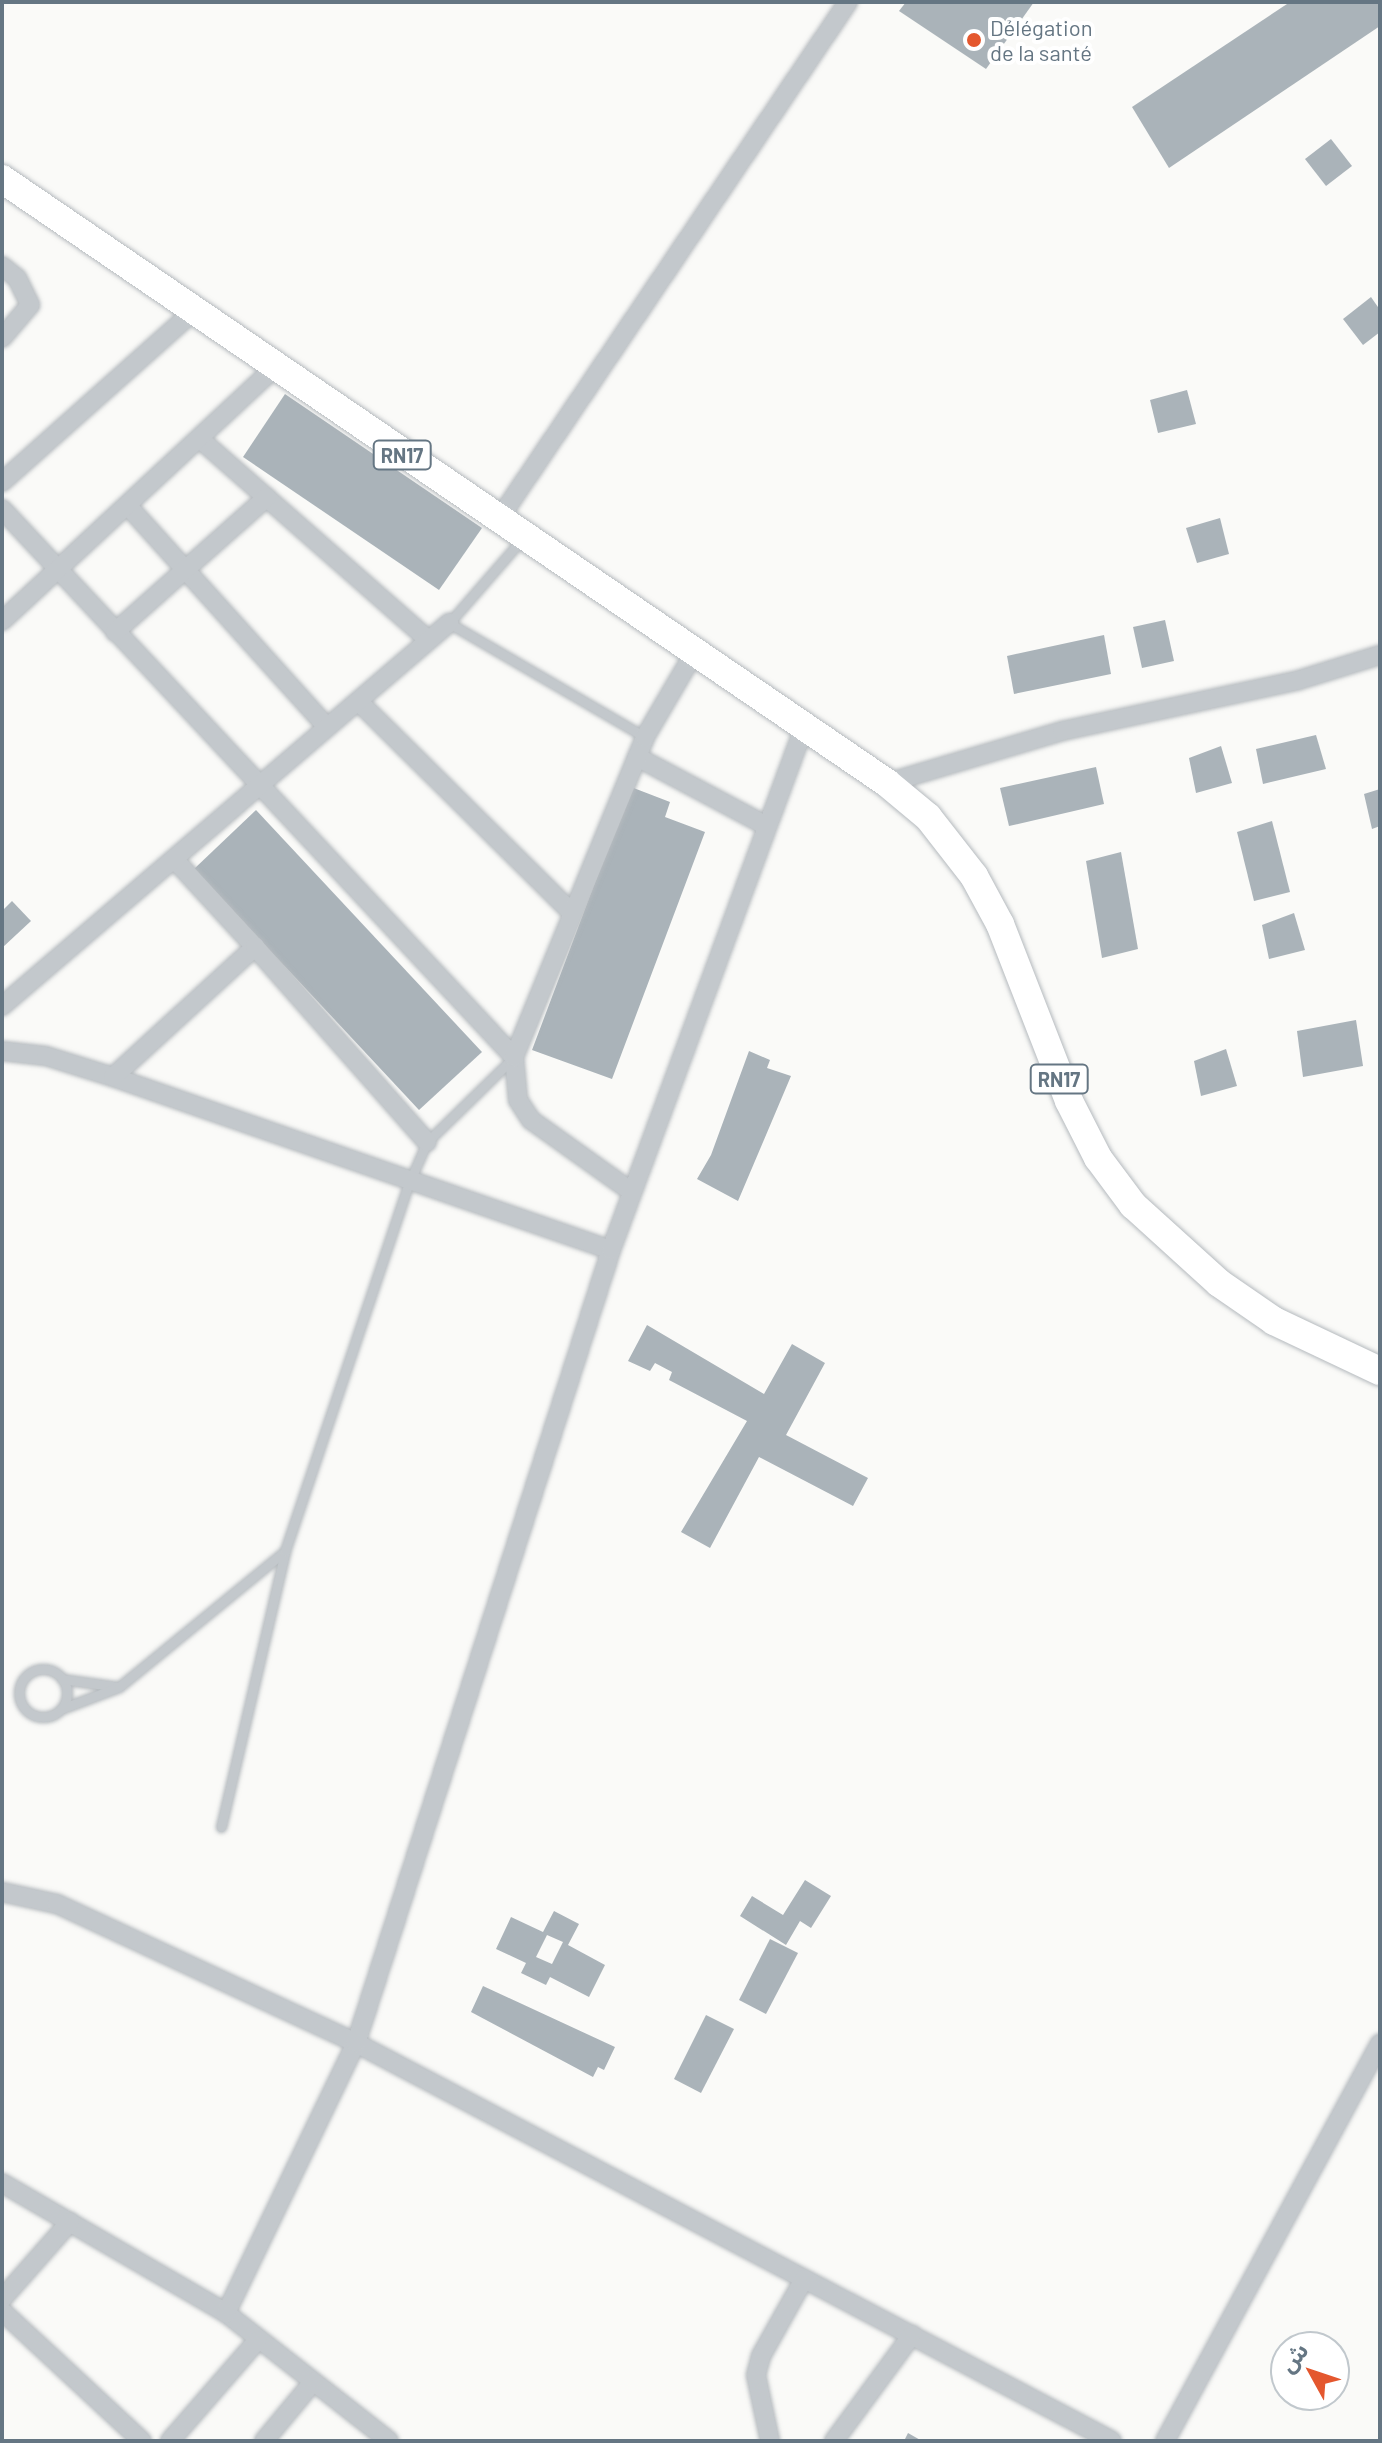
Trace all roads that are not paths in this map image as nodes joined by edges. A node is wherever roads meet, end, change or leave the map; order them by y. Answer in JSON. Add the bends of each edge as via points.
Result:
{"nodes":[{"id":1,"x":848,"y":2,"type":"edge"},
{"id":2,"x":2,"y":179,"type":"edge"},
{"id":3,"x":2,"y":266,"type":"edge"},
{"id":4,"x":194,"y":311,"type":"junction"},
{"id":5,"x":2,"y":338,"type":"edge"},
{"id":6,"x":275,"y":367,"type":"junction"},
{"id":7,"x":201,"y":440,"type":"junction"},
{"id":8,"x":2,"y":482,"type":"edge"},
{"id":9,"x":267,"y":497,"type":"junction"},
{"id":10,"x":128,"y":506,"type":"junction"},
{"id":11,"x":2,"y":509,"type":"edge"},
{"id":12,"x":499,"y":519,"type":"junction"},
{"id":13,"x":523,"y":538,"type":"junction"},
{"id":14,"x":185,"y":569,"type":"junction"},
{"id":15,"x":58,"y":570,"type":"junction"},
{"id":16,"x":2,"y":621,"type":"edge"},
{"id":17,"x":449,"y":623,"type":"junction"},
{"id":18,"x":115,"y":632,"type":"junction"},
{"id":19,"x":429,"y":640,"type":"junction"},
{"id":20,"x":693,"y":655,"type":"junction"},
{"id":21,"x":1380,"y":655,"type":"edge"},
{"id":22,"x":359,"y":702,"type":"junction"},
{"id":23,"x":327,"y":727,"type":"junction"},
{"id":24,"x":803,"y":730,"type":"junction"},
{"id":25,"x":645,"y":737,"type":"junction"},
{"id":26,"x":637,"y":757,"type":"junction"},
{"id":27,"x":887,"y":783,"type":"junction"},
{"id":28,"x":257,"y":787,"type":"junction"},
{"id":29,"x":767,"y":826,"type":"junction"},
{"id":30,"x":174,"y":859,"type":"junction"},
{"id":31,"x":572,"y":913,"type":"junction"},
{"id":32,"x":255,"y":947,"type":"junction"},
{"id":33,"x":2,"y":1006,"type":"edge"},
{"id":34,"x":2,"y":1051,"type":"edge"},
{"id":35,"x":514,"y":1057,"type":"junction"},
{"id":36,"x":113,"y":1077,"type":"junction"},
{"id":37,"x":427,"y":1142,"type":"junction"},
{"id":38,"x":409,"y":1183,"type":"junction"},
{"id":39,"x":632,"y":1192,"type":"junction"},
{"id":40,"x":611,"y":1250,"type":"junction"},
{"id":41,"x":1380,"y":1371,"type":"edge"},
{"id":42,"x":285,"y":1551,"type":"junction"},
{"id":43,"x":62,"y":1679,"type":"junction"},
{"id":44,"x":119,"y":1687,"type":"junction"},
{"id":45,"x":61,"y":1709,"type":"junction"},
{"id":46,"x":221,"y":1827,"type":"dead end"},
{"id":47,"x":2,"y":1892,"type":"edge"},
{"id":48,"x":356,"y":2043,"type":"junction"},
{"id":49,"x":1380,"y":2043,"type":"edge"},
{"id":50,"x":2,"y":2183,"type":"edge"},
{"id":51,"x":70,"y":2222,"type":"junction"},
{"id":52,"x":804,"y":2279,"type":"junction"},
{"id":53,"x":2,"y":2299,"type":"edge"},
{"id":54,"x":2,"y":2311,"type":"edge"},
{"id":55,"x":226,"y":2313,"type":"junction"},
{"id":56,"x":912,"y":2335,"type":"junction"},
{"id":57,"x":257,"y":2341,"type":"junction"},
{"id":58,"x":313,"y":2382,"type":"junction"},
{"id":59,"x":365,"y":2435,"type":"edge"},
{"id":60,"x":142,"y":2441,"type":"edge"},
{"id":61,"x":170,"y":2441,"type":"edge"},
{"id":62,"x":264,"y":2441,"type":"edge"},
{"id":63,"x":389,"y":2441,"type":"edge"},
{"id":64,"x":770,"y":2441,"type":"edge"},
{"id":65,"x":834,"y":2441,"type":"edge"},
{"id":66,"x":1112,"y":2441,"type":"edge"},
{"id":67,"x":1165,"y":2441,"type":"edge"}],
"edges":[{"from":1,"to":12,"type":"street"},
{"from":2,"to":4,"type":"main road","number":"RN17"},
{"from":3,"to":5,"type":"street","via":[[17,278],[30,305]]},
{"from":4,"to":6,"type":"main road","number":"RN17"},
{"from":4,"to":8,"type":"street"},
{"from":6,"to":7,"type":"street"},
{"from":6,"to":12,"type":"main road","number":"RN17"},
{"from":7,"to":9,"type":"street"},
{"from":7,"to":10,"type":"street"},
{"from":9,"to":14,"type":"street"},
{"from":9,"to":19,"type":"street"},
{"from":10,"to":14,"type":"street"},
{"from":10,"to":15,"type":"street"},
{"from":11,"to":15,"type":"street"},
{"from":12,"to":13,"type":"main road","number":"RN17"},
{"from":13,"to":17,"type":"lane"},
{"from":13,"to":20,"type":"main road","number":"RN17"},
{"from":14,"to":18,"type":"street"},
{"from":14,"to":23,"type":"street"},
{"from":15,"to":16,"type":"street"},
{"from":15,"to":18,"type":"street"},
{"from":17,"to":19,"type":"street"},
{"from":17,"to":25,"type":"lane"},
{"from":18,"to":28,"type":"street"},
{"from":19,"to":22,"type":"street"},
{"from":20,"to":24,"type":"main road","number":"RN17"},
{"from":20,"to":25,"type":"street"},
{"from":21,"to":27,"type":"street","via":[[1299,680],[1062,731]]},
{"from":22,"to":23,"type":"street"},
{"from":22,"to":31,"type":"street"},
{"from":23,"to":28,"type":"street"},
{"from":24,"to":27,"type":"main road","number":"RN17"},
{"from":24,"to":29,"type":"street"},
{"from":25,"to":26,"type":"street"},
{"from":26,"to":29,"type":"street"},
{"from":26,"to":31,"type":"street"},
{"from":27,"to":41,"type":"main road","number":"RN17","via":[[943,832],[981,889],[1000,924],[1069,1101],[1098,1158],[1133,1205],[1219,1283],[1274,1321]]},
{"from":28,"to":30,"type":"street"},
{"from":28,"to":35,"type":"street"},
{"from":29,"to":39,"type":"street"},
{"from":30,"to":32,"type":"street"},
{"from":30,"to":33,"type":"street"},
{"from":31,"to":35,"type":"street"},
{"from":32,"to":36,"type":"street"},
{"from":32,"to":37,"type":"street"},
{"from":34,"to":36,"type":"street","via":[[46,1056]]},
{"from":35,"to":37,"type":"lane"},
{"from":35,"to":39,"type":"street","via":[[518,1100],[531,1120]]},
{"from":36,"to":38,"type":"street"},
{"from":37,"to":38,"type":"lane"},
{"from":38,"to":40,"type":"street"},
{"from":38,"to":42,"type":"lane"},
{"from":39,"to":40,"type":"street"},
{"from":40,"to":48,"type":"street"},
{"from":42,"to":44,"type":"lane"},
{"from":42,"to":46,"type":"lane"},
{"from":43,"to":44,"type":"lane"},
{"from":43,"to":45,"type":"lane","via":[[67,1694]]},
{"from":43,"to":45,"type":"lane","via":[[49,1670],[34,1672],[22,1682],[19,1696],[26,1710],[39,1717]]},
{"from":44,"to":45,"type":"lane"},
{"from":47,"to":48,"type":"street","via":[[57,1904]]},
{"from":48,"to":52,"type":"street"},
{"from":48,"to":55,"type":"street"},
{"from":49,"to":67,"type":"street"},
{"from":50,"to":51,"type":"street"},
{"from":51,"to":53,"type":"street"},
{"from":51,"to":55,"type":"street"},
{"from":52,"to":56,"type":"street"},
{"from":52,"to":64,"type":"street","via":[[761,2356],[756,2375]]},
{"from":54,"to":60,"type":"street"},
{"from":55,"to":57,"type":"street"},
{"from":56,"to":65,"type":"street"},
{"from":56,"to":66,"type":"street"},
{"from":57,"to":58,"type":"street"},
{"from":57,"to":61,"type":"street"},
{"from":58,"to":59,"type":"street"},
{"from":58,"to":62,"type":"street"},
{"from":59,"to":63,"type":"street"}]}
